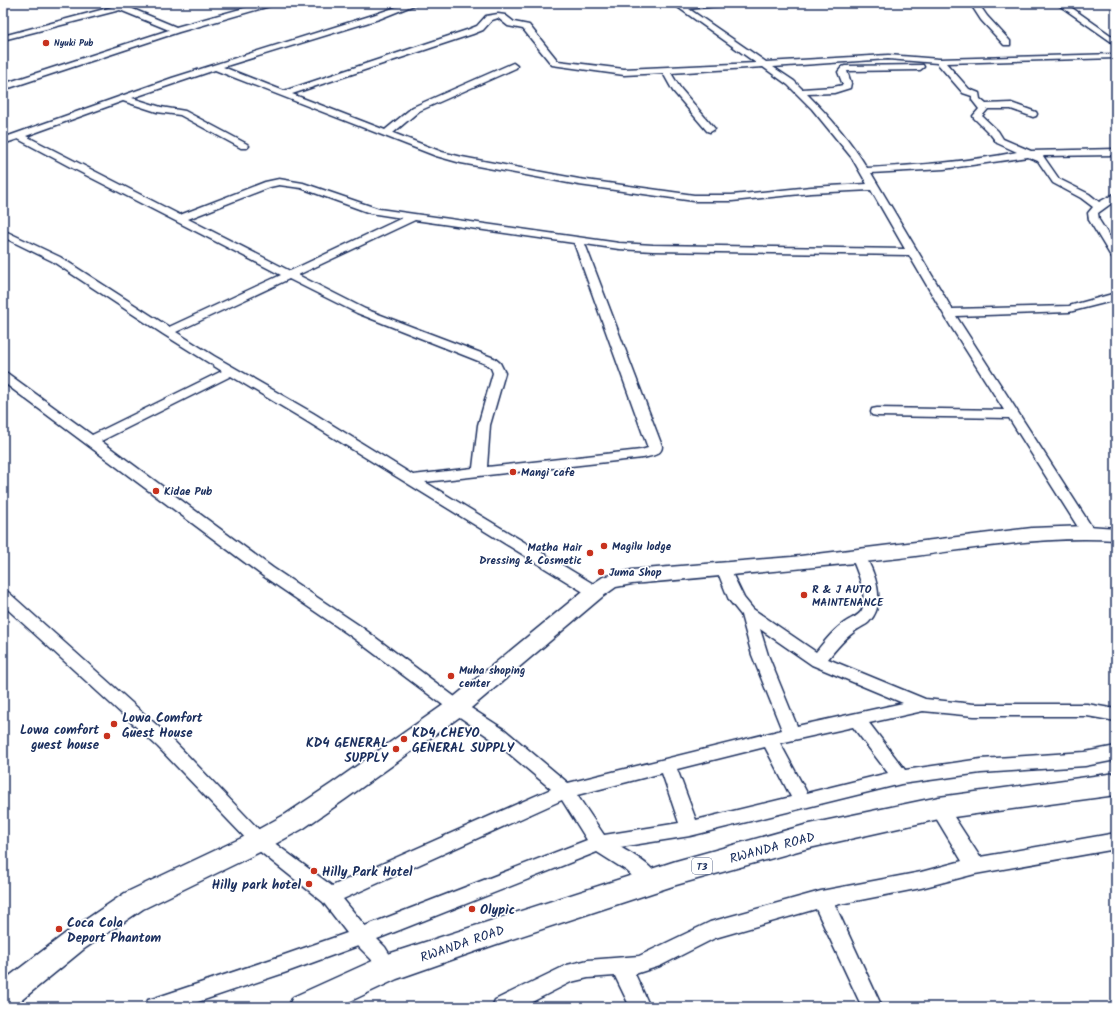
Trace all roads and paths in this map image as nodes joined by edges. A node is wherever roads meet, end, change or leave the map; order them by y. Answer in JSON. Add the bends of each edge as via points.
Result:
{"nodes":[{"id":1,"x":136,"y":3,"type":"edge"},
{"id":2,"x":270,"y":3,"type":"edge"},
{"id":3,"x":415,"y":3,"type":"edge"},
{"id":4,"x":726,"y":3,"type":"edge"},
{"id":5,"x":974,"y":3,"type":"edge"},
{"id":6,"x":1060,"y":3,"type":"edge"},
{"id":7,"x":679,"y":5,"type":"edge"},
{"id":8,"x":120,"y":7,"type":"junction"},
{"id":9,"x":176,"y":30,"type":"junction"},
{"id":10,"x":3,"y":38,"type":"edge"},
{"id":11,"x":1007,"y":43,"type":"dead end"},
{"id":12,"x":1116,"y":43,"type":"edge"},
{"id":13,"x":1116,"y":56,"type":"edge"},
{"id":14,"x":888,"y":57,"type":"junction"},
{"id":15,"x":765,"y":64,"type":"junction"},
{"id":16,"x":942,"y":64,"type":"junction"},
{"id":17,"x":513,"y":66,"type":"dead end"},
{"id":18,"x":896,"y":67,"type":"junction"},
{"id":19,"x":217,"y":68,"type":"junction"},
{"id":20,"x":666,"y":70,"type":"junction"},
{"id":21,"x":3,"y":87,"type":"edge"},
{"id":22,"x":800,"y":92,"type":"junction"},
{"id":23,"x":283,"y":94,"type":"junction"},
{"id":24,"x":123,"y":98,"type":"junction"},
{"id":25,"x":983,"y":107,"type":"junction"},
{"id":26,"x":1033,"y":114,"type":"dead end"},
{"id":27,"x":710,"y":129,"type":"dead end"},
{"id":28,"x":387,"y":133,"type":"junction"},
{"id":29,"x":20,"y":136,"type":"junction"},
{"id":30,"x":3,"y":141,"type":"edge"},
{"id":31,"x":244,"y":146,"type":"dead end"},
{"id":32,"x":1116,"y":152,"type":"edge"},
{"id":33,"x":1029,"y":154,"type":"junction"},
{"id":34,"x":864,"y":171,"type":"junction"},
{"id":35,"x":874,"y":187,"type":"junction"},
{"id":36,"x":1116,"y":196,"type":"edge"},
{"id":37,"x":1099,"y":207,"type":"junction"},
{"id":38,"x":413,"y":217,"type":"junction"},
{"id":39,"x":180,"y":219,"type":"junction"},
{"id":40,"x":3,"y":233,"type":"edge"},
{"id":41,"x":578,"y":240,"type":"junction"},
{"id":42,"x":914,"y":252,"type":"junction"},
{"id":43,"x":1116,"y":256,"type":"edge"},
{"id":44,"x":289,"y":275,"type":"junction"},
{"id":45,"x":1116,"y":296,"type":"edge"},
{"id":46,"x":949,"y":313,"type":"junction"},
{"id":47,"x":167,"y":332,"type":"junction"},
{"id":48,"x":231,"y":371,"type":"junction"},
{"id":49,"x":3,"y":376,"type":"edge"},
{"id":50,"x":877,"y":412,"type":"dead end"},
{"id":51,"x":1012,"y":414,"type":"junction"},
{"id":52,"x":92,"y":440,"type":"junction"},
{"id":53,"x":480,"y":471,"type":"junction"},
{"id":54,"x":411,"y":479,"type":"junction"},
{"id":55,"x":1088,"y":532,"type":"junction"},
{"id":56,"x":1116,"y":534,"type":"edge"},
{"id":57,"x":858,"y":556,"type":"junction"},
{"id":58,"x":724,"y":570,"type":"junction"},
{"id":59,"x":595,"y":592,"type":"junction"},
{"id":60,"x":3,"y":596,"type":"edge"},
{"id":61,"x":748,"y":613,"type":"junction"},
{"id":62,"x":818,"y":661,"type":"junction"},
{"id":63,"x":923,"y":705,"type":"junction"},
{"id":64,"x":457,"y":707,"type":"junction"},
{"id":65,"x":1116,"y":715,"type":"edge"},
{"id":66,"x":856,"y":719,"type":"junction"},
{"id":67,"x":792,"y":734,"type":"junction"},
{"id":68,"x":768,"y":739,"type":"junction"},
{"id":69,"x":1116,"y":753,"type":"edge"},
{"id":70,"x":667,"y":764,"type":"junction"},
{"id":71,"x":901,"y":777,"type":"junction"},
{"id":72,"x":1116,"y":784,"type":"edge"},
{"id":73,"x":565,"y":791,"type":"junction"},
{"id":74,"x":803,"y":802,"type":"junction"},
{"id":75,"x":939,"y":808,"type":"junction"},
{"id":76,"x":690,"y":829,"type":"junction"},
{"id":77,"x":259,"y":841,"type":"junction"},
{"id":78,"x":1116,"y":841,"type":"edge"},
{"id":79,"x":599,"y":843,"type":"junction"},
{"id":80,"x":975,"y":866,"type":"junction"},
{"id":81,"x":651,"y":881,"type":"junction"},
{"id":82,"x":330,"y":896,"type":"junction"},
{"id":83,"x":821,"y":899,"type":"junction"},
{"id":84,"x":361,"y":936,"type":"junction"},
{"id":85,"x":621,"y":967,"type":"junction"},
{"id":86,"x":388,"y":968,"type":"junction"},
{"id":87,"x":3,"y":998,"type":"edge"},
{"id":88,"x":154,"y":1007,"type":"edge"},
{"id":89,"x":304,"y":1007,"type":"edge"},
{"id":90,"x":502,"y":1007,"type":"edge"},
{"id":91,"x":640,"y":1007,"type":"edge"},
{"id":92,"x":872,"y":1007,"type":"edge"}],
"edges":[{"from":1,"to":8,"type":"street"},
{"from":2,"to":9,"type":"street"},
{"from":3,"to":19,"type":"street"},
{"from":4,"to":7,"type":"street"},
{"from":5,"to":11,"type":"street"},
{"from":6,"to":12,"type":"street"},
{"from":7,"to":15,"type":"street"},
{"from":8,"to":9,"type":"street"},
{"from":8,"to":10,"type":"street"},
{"from":9,"to":21,"type":"street"},
{"from":13,"to":16,"type":"street"},
{"from":14,"to":15,"type":"street"},
{"from":14,"to":16,"type":"street"},
{"from":14,"to":18,"type":"street"},
{"from":15,"to":20,"type":"street"},
{"from":15,"to":22,"type":"street"},
{"from":16,"to":18,"type":"street"},
{"from":16,"to":25,"type":"street","via":[[966,91],[976,95],[977,102]]},
{"from":17,"to":28,"type":"street","via":[[416,109]]},
{"from":18,"to":22,"type":"street","via":[[845,69],[842,72],[847,86],[834,90]]},
{"from":19,"to":23,"type":"street"},
{"from":19,"to":24,"type":"street"},
{"from":20,"to":23,"type":"street","via":[[617,72],[557,64],[526,27],[512,24],[498,16],[489,18],[480,28],[470,32]]},
{"from":20,"to":27,"type":"street","via":[[679,93]]},
{"from":22,"to":34,"type":"street"},
{"from":23,"to":28,"type":"street"},
{"from":24,"to":29,"type":"street"},
{"from":24,"to":31,"type":"street","via":[[160,110],[182,113]]},
{"from":25,"to":26,"type":"street","via":[[1011,106]]},
{"from":25,"to":33,"type":"street","via":[[977,116],[1000,141]]},
{"from":28,"to":35,"type":"street","via":[[461,160],[579,182],[694,198],[732,198]]},
{"from":29,"to":30,"type":"street"},
{"from":29,"to":39,"type":"street"},
{"from":32,"to":33,"type":"street"},
{"from":33,"to":34,"type":"street","via":[[944,166]]},
{"from":33,"to":37,"type":"street","via":[[1041,159],[1056,181],[1086,196]]},
{"from":34,"to":35,"type":"street"},
{"from":35,"to":42,"type":"street"},
{"from":36,"to":37,"type":"street"},
{"from":37,"to":43,"type":"street","via":[[1093,212],[1094,220]]},
{"from":38,"to":39,"type":"street","via":[[368,209],[295,184],[281,182],[268,184]]},
{"from":38,"to":41,"type":"street"},
{"from":38,"to":44,"type":"street"},
{"from":39,"to":44,"type":"street"},
{"from":40,"to":47,"type":"street","via":[[56,260]]},
{"from":41,"to":42,"type":"street","via":[[637,247]]},
{"from":41,"to":53,"type":"street","via":[[655,450],[643,454]]},
{"from":42,"to":46,"type":"street"},
{"from":44,"to":47,"type":"street"},
{"from":44,"to":53,"type":"street","via":[[361,311],[490,361],[496,366],[499,374],[484,425]]},
{"from":45,"to":46,"type":"street","via":[[1069,309]]},
{"from":46,"to":51,"type":"street"},
{"from":47,"to":48,"type":"street"},
{"from":48,"to":52,"type":"street"},
{"from":48,"to":54,"type":"street"},
{"from":49,"to":52,"type":"street"},
{"from":50,"to":51,"type":"street"},
{"from":51,"to":55,"type":"street"},
{"from":52,"to":64,"type":"street","via":[[268,572],[354,630]]},
{"from":53,"to":54,"type":"street"},
{"from":54,"to":59,"type":"street"},
{"from":55,"to":56,"type":"street"},
{"from":55,"to":57,"type":"street","via":[[1032,534]]},
{"from":57,"to":58,"type":"street"},
{"from":57,"to":62,"type":"street","via":[[869,587],[871,607],[866,617],[850,626],[832,642]]},
{"from":58,"to":59,"type":"street","via":[[632,577],[610,582]]},
{"from":58,"to":61,"type":"street","via":[[737,600]]},
{"from":59,"to":64,"type":"street"},
{"from":60,"to":77,"type":"street","via":[[164,742]]},
{"from":61,"to":62,"type":"street"},
{"from":61,"to":67,"type":"street","via":[[760,655]]},
{"from":62,"to":63,"type":"street"},
{"from":63,"to":65,"type":"street","via":[[974,710],[1088,710]]},
{"from":63,"to":66,"type":"street"},
{"from":64,"to":73,"type":"street","via":[[499,735]]},
{"from":64,"to":77,"type":"street","via":[[295,821]]},
{"from":66,"to":67,"type":"street"},
{"from":66,"to":71,"type":"street"},
{"from":67,"to":68,"type":"street"},
{"from":68,"to":70,"type":"street"},
{"from":68,"to":74,"type":"street"},
{"from":69,"to":71,"type":"street","via":[[1085,759],[981,766]]},
{"from":70,"to":73,"type":"street"},
{"from":70,"to":76,"type":"street"},
{"from":71,"to":74,"type":"street"},
{"from":72,"to":75,"type":"highway","name":"RWANDA ROAD","number":"T3"},
{"from":73,"to":79,"type":"street"},
{"from":73,"to":82,"type":"street"},
{"from":74,"to":76,"type":"street"},
{"from":75,"to":80,"type":"street"},
{"from":75,"to":81,"type":"highway","name":"RWANDA ROAD","number":"T3","via":[[805,837]]},
{"from":76,"to":79,"type":"street"},
{"from":77,"to":82,"type":"street"},
{"from":77,"to":87,"type":"street","via":[[134,901],[75,941]]},
{"from":78,"to":80,"type":"street"},
{"from":79,"to":81,"type":"street","via":[[634,865]]},
{"from":79,"to":84,"type":"street"},
{"from":80,"to":83,"type":"street","via":[[921,880]]},
{"from":81,"to":86,"type":"highway","name":"RWANDA ROAD","number":"T3"},
{"from":82,"to":84,"type":"street"},
{"from":83,"to":85,"type":"street","via":[[710,931],[653,960]]},
{"from":83,"to":92,"type":"street"},
{"from":84,"to":86,"type":"street","via":[[378,953]]},
{"from":84,"to":88,"type":"street"},
{"from":85,"to":90,"type":"street","via":[[588,969],[567,974]]},
{"from":85,"to":91,"type":"street"},
{"from":86,"to":89,"type":"highway","name":"RWANDA ROAD","number":"T3"}]}
